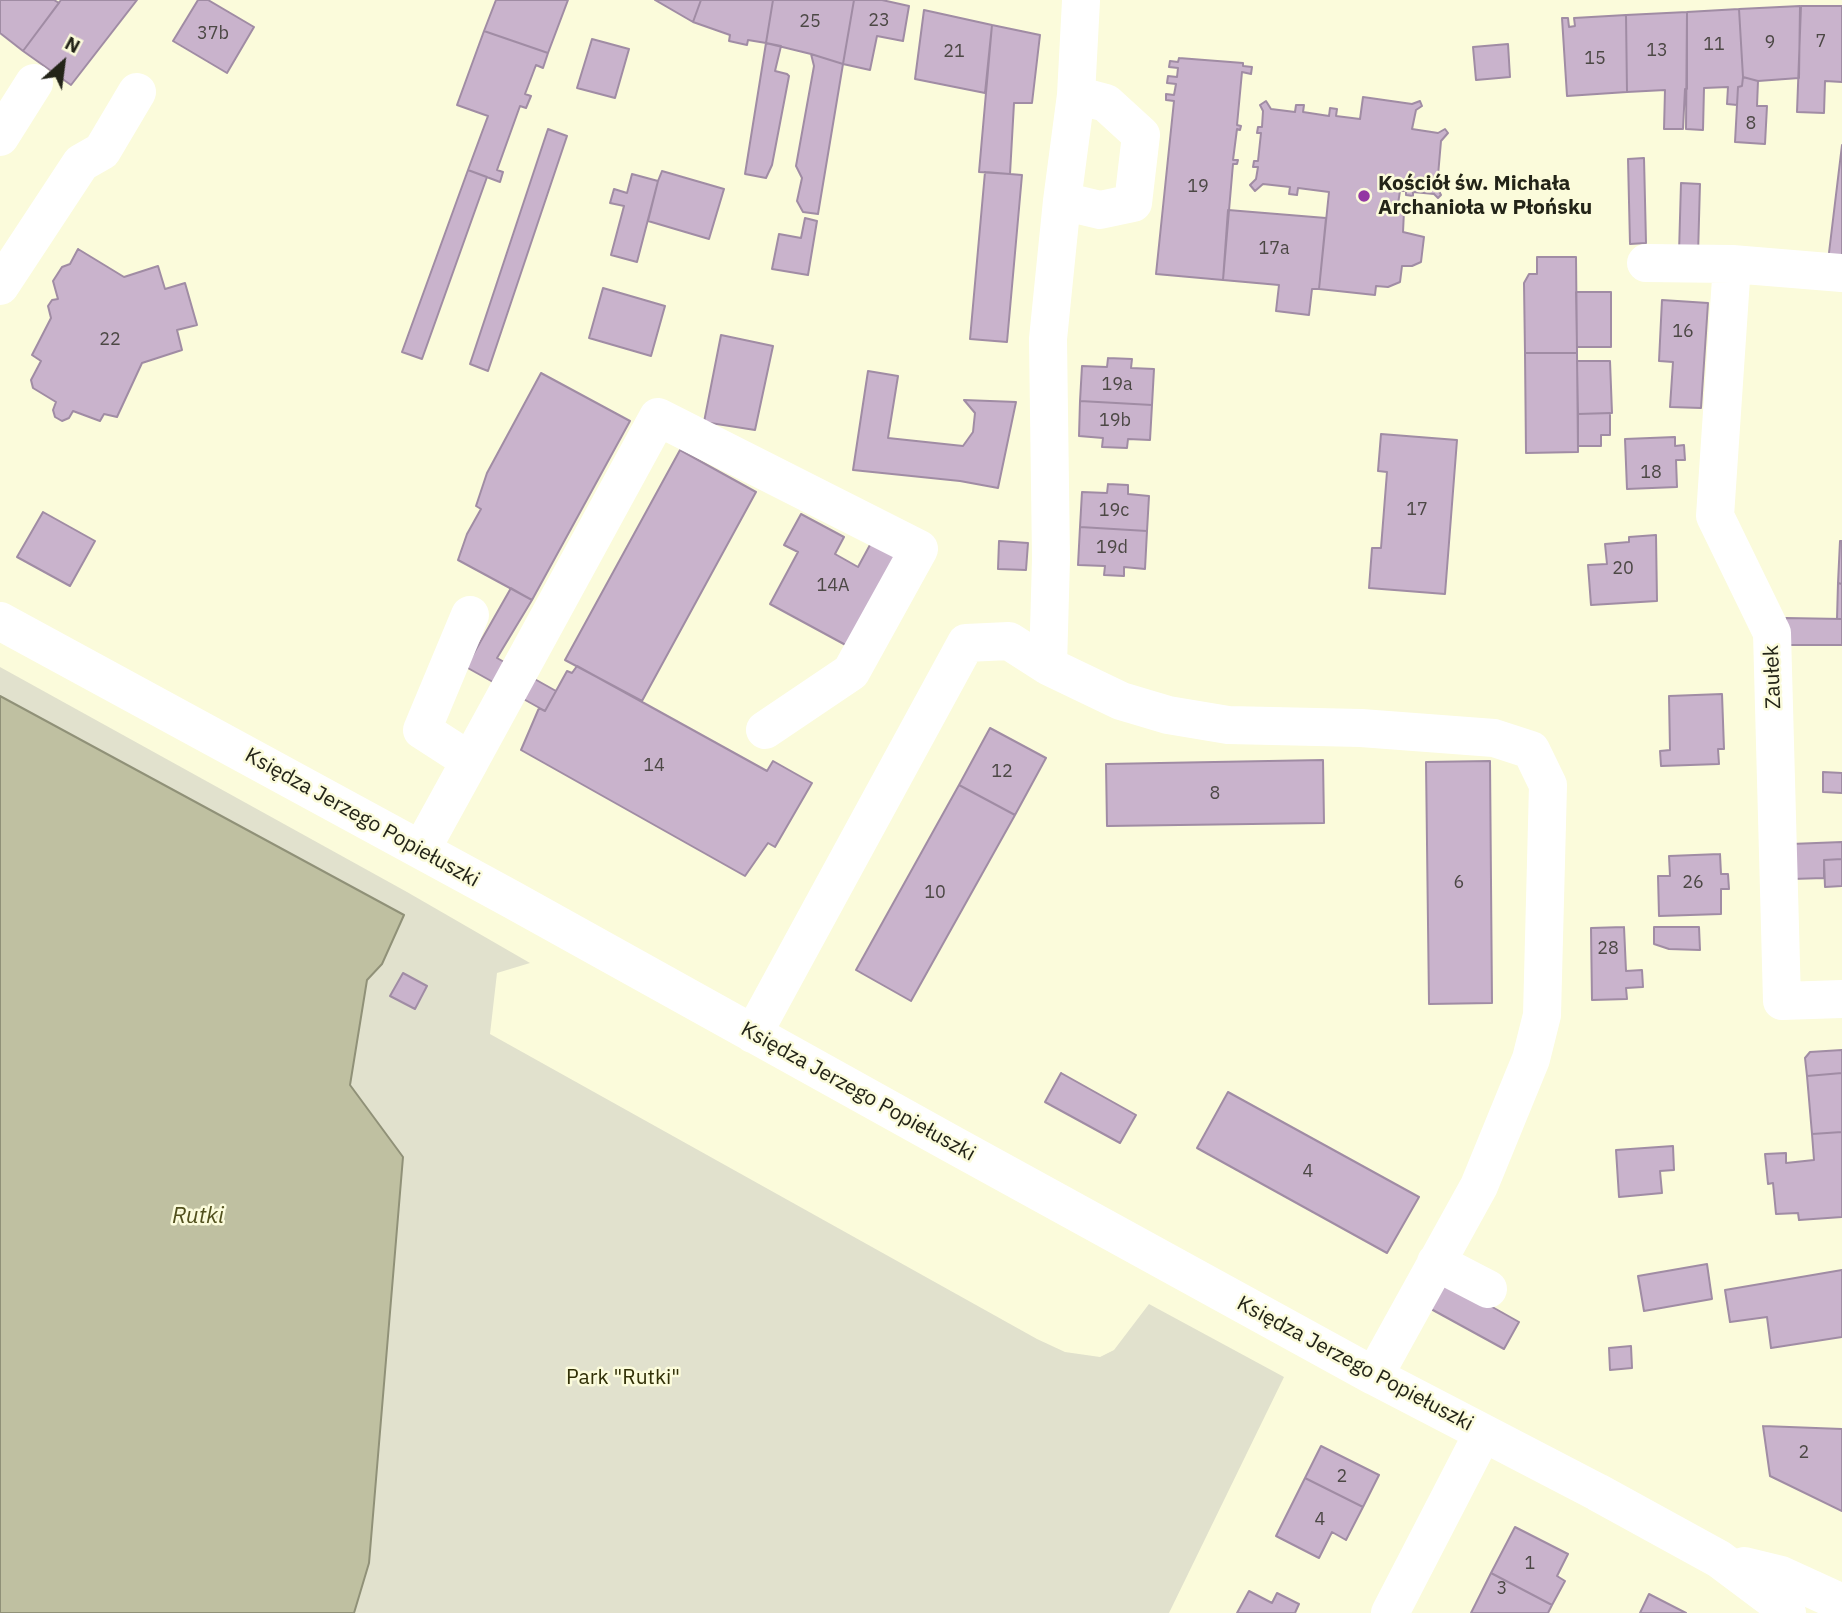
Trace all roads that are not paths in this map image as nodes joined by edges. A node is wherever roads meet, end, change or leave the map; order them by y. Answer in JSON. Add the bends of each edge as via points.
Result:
{"nodes":[{"id":1,"x":1079,"y":0,"type":"edge"},
{"id":2,"x":1103,"y":0,"type":"edge"},
{"id":3,"x":34,"y":83,"type":"dead end"},
{"id":4,"x":137,"y":92,"type":"dead end"},
{"id":5,"x":1076,"y":95,"type":"junction"},
{"id":6,"x":0,"y":137,"type":"edge"},
{"id":7,"x":1062,"y":201,"type":"junction"},
{"id":8,"x":1646,"y":263,"type":"dead end"},
{"id":9,"x":1732,"y":264,"type":"junction"},
{"id":10,"x":1842,"y":273,"type":"edge"},
{"id":11,"x":0,"y":286,"type":"edge"},
{"id":12,"x":470,"y":615,"type":"dead end"},
{"id":13,"x":0,"y":621,"type":"edge"},
{"id":14,"x":1048,"y":666,"type":"junction"},
{"id":15,"x":765,"y":730,"type":"dead end"},
{"id":16,"x":470,"y":761,"type":"junction"},
{"id":17,"x":421,"y":850,"type":"junction"},
{"id":18,"x":1842,"y":999,"type":"edge"},
{"id":19,"x":753,"y":1034,"type":"junction"},
{"id":20,"x":1436,"y":1262,"type":"junction"},
{"id":21,"x":1489,"y":1289,"type":"dead end"},
{"id":22,"x":1374,"y":1376,"type":"junction"},
{"id":23,"x":1483,"y":1433,"type":"junction"},
{"id":24,"x":1719,"y":1559,"type":"junction"},
{"id":25,"x":1842,"y":1603,"type":"edge"},
{"id":26,"x":1390,"y":1613,"type":"edge"},
{"id":27,"x":1787,"y":1613,"type":"edge"}],
"edges":[{"from":1,"to":2,"type":"street"},
{"from":1,"to":5,"type":"street"},
{"from":3,"to":6,"type":"street"},
{"from":4,"to":11,"type":"street","via":[[102,151],[81,163]]},
{"from":5,"to":7,"type":"street"},
{"from":5,"to":7,"type":"street","via":[[1107,103],[1141,135],[1133,203],[1100,209]]},
{"from":7,"to":14,"type":"street","via":[[1048,340]]},
{"from":8,"to":9,"type":"street"},
{"from":9,"to":10,"type":"street"},
{"from":9,"to":18,"type":"street","name":"Zaułek","via":[[1714,516],[1772,634],[1782,1001]]},
{"from":12,"to":16,"type":"street","via":[[422,730]]},
{"from":13,"to":17,"type":"street","name":"Księdza Jerzego Popiełuszki"},
{"from":14,"to":19,"type":"street","via":[[1009,641],[966,643]]},
{"from":14,"to":20,"type":"street","via":[[1121,701],[1168,715],[1228,724],[1494,738],[1531,750],[1548,785],[1542,1015],[1531,1059],[1479,1186]]},
{"from":15,"to":16,"type":"street","via":[[851,672],[919,549],[657,417]]},
{"from":16,"to":17,"type":"street"},
{"from":17,"to":19,"type":"street","name":"Księdza Jerzego Popiełuszki"},
{"from":19,"to":22,"type":"street","name":"Księdza Jerzego Popiełuszki"},
{"from":20,"to":21,"type":"street"},
{"from":20,"to":22,"type":"street"},
{"from":22,"to":23,"type":"street","name":"Księdza Jerzego Popiełuszki"},
{"from":23,"to":24,"type":"street","name":"Księdza Jerzego Popiełuszki"},
{"from":23,"to":26,"type":"street"},
{"from":24,"to":25,"type":"street","name":"Księdza Jerzego Popiełuszki","via":[[1781,1575]]},
{"from":24,"to":27,"type":"street","name":"Księdza Jerzego Popiełuszki"}]}
